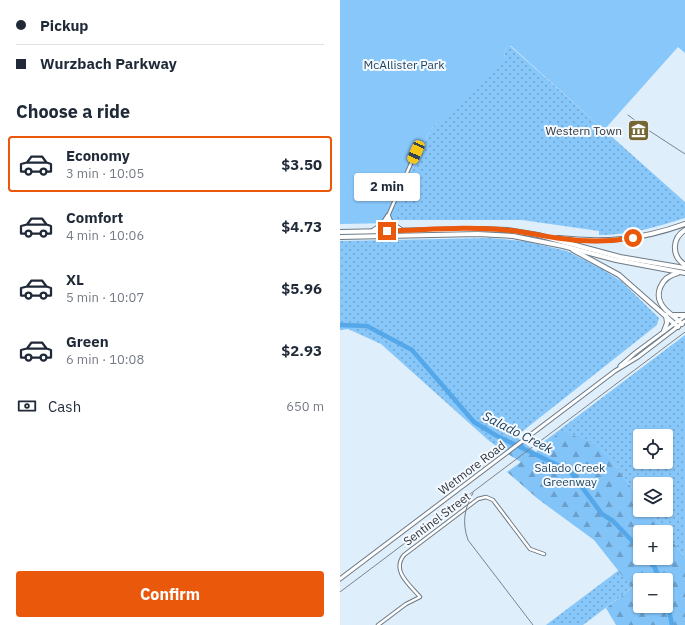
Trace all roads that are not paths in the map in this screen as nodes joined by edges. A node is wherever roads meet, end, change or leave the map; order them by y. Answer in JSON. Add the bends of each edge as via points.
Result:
{"nodes":[{"id":1,"x":416,"y":152,"type":"dead end"},
{"id":2,"x":388,"y":216,"type":"junction"},
{"id":3,"x":685,"y":224,"type":"edge"},
{"id":4,"x":685,"y":230,"type":"edge"},
{"id":5,"x":373,"y":231,"type":"junction"},
{"id":6,"x":402,"y":231,"type":"junction"},
{"id":7,"x":340,"y":232,"type":"edge"},
{"id":8,"x":538,"y":235,"type":"junction"},
{"id":9,"x":340,"y":237,"type":"edge"},
{"id":10,"x":563,"y":246,"type":"junction"},
{"id":11,"x":684,"y":269,"type":"edge"},
{"id":12,"x":665,"y":315,"type":"junction"},
{"id":13,"x":672,"y":315,"type":"junction"},
{"id":14,"x":685,"y":316,"type":"edge"},
{"id":15,"x":680,"y":323,"type":"edge"},
{"id":16,"x":664,"y":331,"type":"junction"},
{"id":17,"x":615,"y":371,"type":"junction"},
{"id":18,"x":544,"y":554,"type":"dead end"},
{"id":19,"x":340,"y":579,"type":"edge"},
{"id":20,"x":378,"y":625,"type":"edge"}],
"edges":[{"from":1,"to":2,"type":"street"},
{"from":2,"to":5,"type":"highway","via":[[382,225]]},
{"from":2,"to":6,"type":"highway","via":[[390,223]]},
{"from":3,"to":8,"type":"highway","via":[[655,234],[607,241],[582,241]]},
{"from":4,"to":11,"type":"highway","via":[[677,238],[675,247]]},
{"from":5,"to":6,"type":"highway"},
{"from":5,"to":7,"type":"highway"},
{"from":6,"to":8,"type":"highway","via":[[490,229]]},
{"from":8,"to":11,"type":"highway","via":[[620,257]]},
{"from":9,"to":10,"type":"highway","via":[[496,234]]},
{"from":10,"to":11,"type":"highway","via":[[616,260]]},
{"from":10,"to":12,"type":"highway","via":[[619,275]]},
{"from":11,"to":13,"type":"highway","via":[[668,276],[660,287],[660,302]]},
{"from":12,"to":15,"type":"highway"},
{"from":12,"to":16,"type":"highway","via":[[667,323]]},
{"from":13,"to":14,"type":"highway"},
{"from":13,"to":15,"type":"highway"},
{"from":14,"to":15,"type":"main road","name":"Wetmore Road"},
{"from":15,"to":16,"type":"main road","name":"Wetmore Road"},
{"from":15,"to":17,"type":"main road","name":"Wetmore Road","via":[[638,357]]},
{"from":16,"to":17,"type":"main road","name":"Wetmore Road"},
{"from":17,"to":19,"type":"main road","name":"Wetmore Road"},
{"from":18,"to":20,"type":"street","name":"Sentinel Street","via":[[530,549],[493,500],[478,499],[400,560],[399,570],[420,597]]}]}
